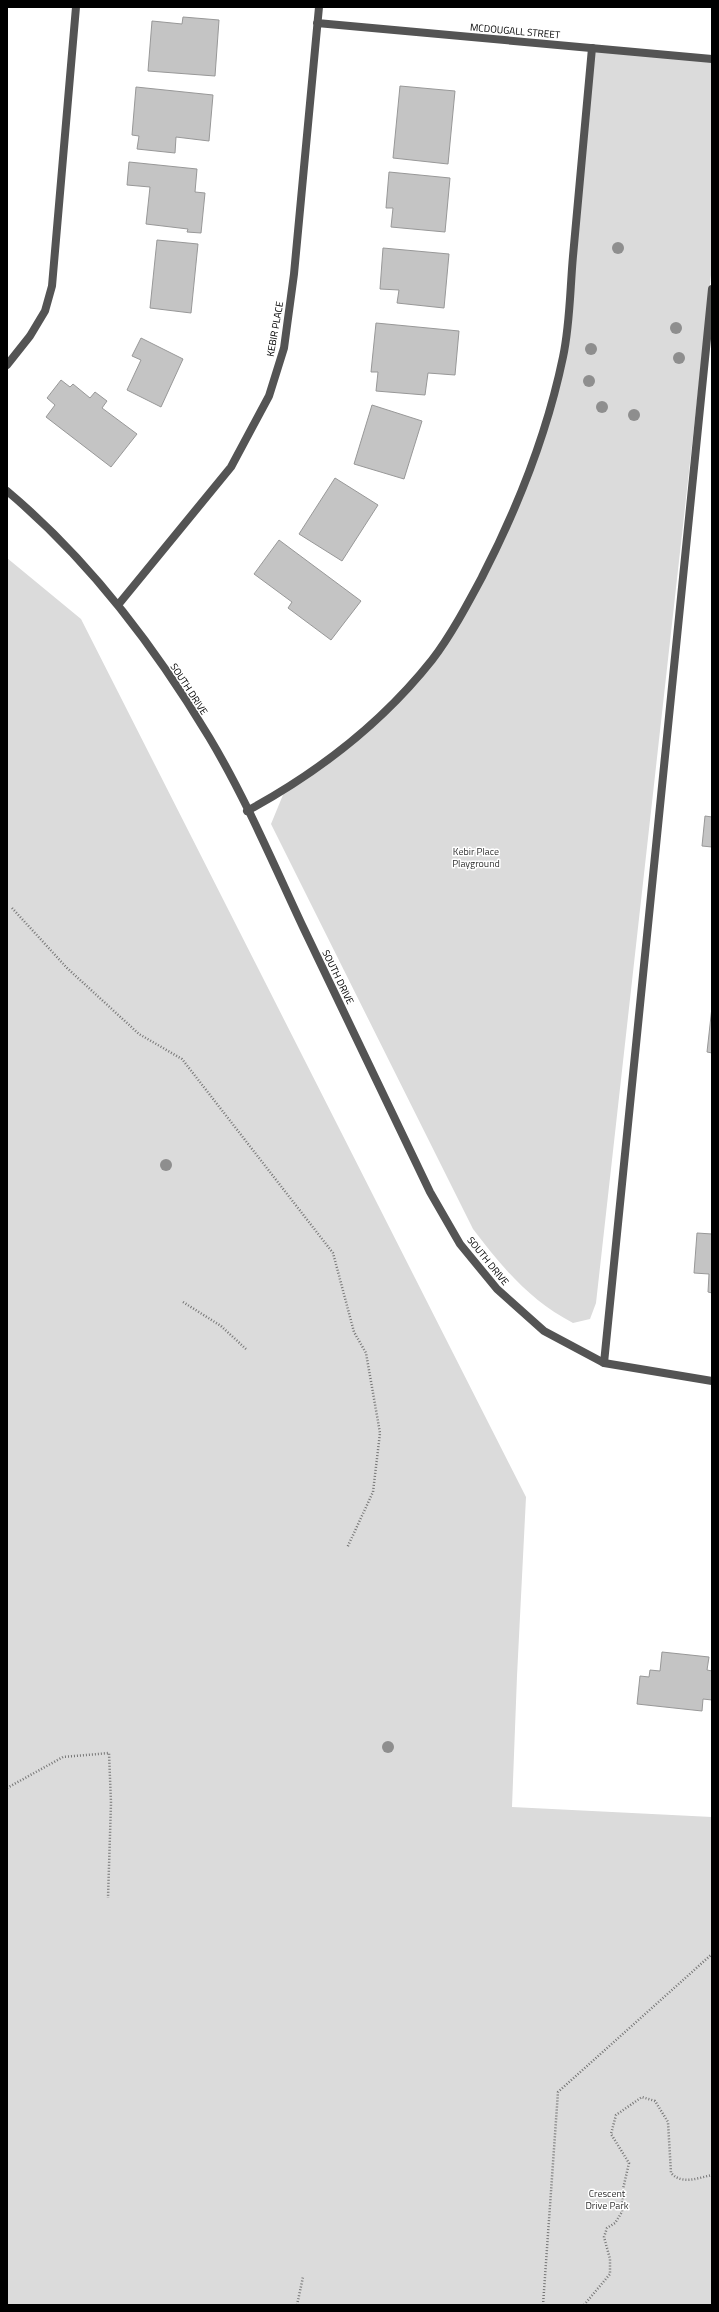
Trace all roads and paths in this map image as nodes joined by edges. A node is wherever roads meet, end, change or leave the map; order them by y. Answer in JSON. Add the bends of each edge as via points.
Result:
{"nodes":[{"id":1,"x":76,"y":7,"type":"edge"},
{"id":2,"x":319,"y":7,"type":"edge"},
{"id":3,"x":317,"y":22,"type":"junction"},
{"id":4,"x":592,"y":48,"type":"junction"},
{"id":5,"x":712,"y":59,"type":"edge"},
{"id":6,"x":712,"y":289,"type":"edge"},
{"id":7,"x":7,"y":365,"type":"edge"},
{"id":8,"x":7,"y":491,"type":"edge"},
{"id":9,"x":118,"y":605,"type":"junction"},
{"id":10,"x":247,"y":811,"type":"junction"},
{"id":11,"x":12,"y":908,"type":"dead end"},
{"id":12,"x":183,"y":1302,"type":"dead end"},
{"id":13,"x":246,"y":1349,"type":"dead end"},
{"id":14,"x":604,"y":1363,"type":"junction"},
{"id":15,"x":712,"y":1381,"type":"edge"},
{"id":16,"x":347,"y":1548,"type":"dead end"},
{"id":17,"x":7,"y":1788,"type":"edge"},
{"id":18,"x":108,"y":1898,"type":"dead end"},
{"id":19,"x":712,"y":1954,"type":"edge"},
{"id":20,"x":712,"y":2175,"type":"edge"},
{"id":21,"x":303,"y":2277,"type":"dead end"},
{"id":22,"x":297,"y":2305,"type":"edge"},
{"id":23,"x":543,"y":2305,"type":"edge"},
{"id":24,"x":584,"y":2305,"type":"edge"}],
"edges":[{"from":1,"to":7,"type":"street","via":[[52,286],[45,311],[30,336]]},
{"from":2,"to":3,"type":"street","name":"KEBIR PLACE"},
{"from":3,"to":4,"type":"street","name":"MCDOUGALL STREET"},
{"from":3,"to":9,"type":"street","name":"KEBIR PLACE","via":[[294,274],[284,348],[269,396],[230,467]]},
{"from":4,"to":5,"type":"street","name":"MCDOUGALL STREET"},
{"from":4,"to":10,"type":"street","via":[[564,355],[537,452],[506,531],[463,612],[432,660],[373,722],[316,769]]},
{"from":6,"to":14,"type":"street"},
{"from":8,"to":9,"type":"street","name":"SOUTH DRIVE","via":[[67,548]]},
{"from":9,"to":10,"type":"street","name":"SOUTH DRIVE","via":[[169,674],[206,732]]},
{"from":10,"to":14,"type":"street","name":"SOUTH DRIVE","via":[[430,1192],[460,1244],[497,1289],[544,1331]]},
{"from":11,"to":16,"type":"path","via":[[67,968],[139,1034],[182,1059],[333,1253],[354,1332],[366,1353],[380,1433],[373,1492]]},
{"from":12,"to":13,"type":"path","via":[[221,1326]]},
{"from":14,"to":15,"type":"street","name":"SOUTH DRIVE"},
{"from":17,"to":18,"type":"path","via":[[63,1757],[109,1753],[111,1803]]},
{"from":19,"to":23,"type":"path","via":[[558,2092]]},
{"from":20,"to":24,"type":"path","via":[[684,2181],[675,2178],[671,2173],[668,2122],[655,2101],[642,2097],[616,2114],[611,2134],[630,2163],[623,2189],[622,2212],[615,2223],[607,2228],[604,2237],[610,2259],[610,2274]]},
{"from":21,"to":22,"type":"path"}]}
